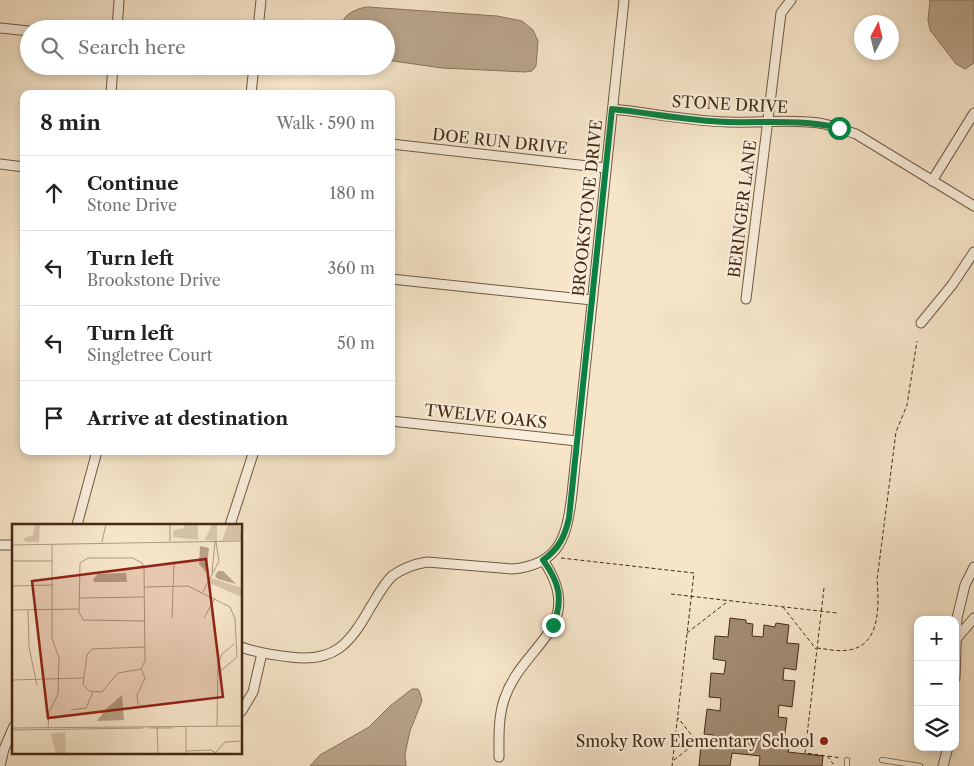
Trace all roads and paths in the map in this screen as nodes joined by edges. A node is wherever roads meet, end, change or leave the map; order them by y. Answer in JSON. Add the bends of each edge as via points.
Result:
{"nodes":[{"id":1,"x":119,"y":0,"type":"edge"},
{"id":2,"x":262,"y":0,"type":"edge"},
{"id":3,"x":624,"y":0,"type":"edge"},
{"id":4,"x":791,"y":0,"type":"edge"},
{"id":5,"x":118,"y":20,"type":"edge"},
{"id":6,"x":259,"y":20,"type":"edge"},
{"id":7,"x":0,"y":28,"type":"edge"},
{"id":8,"x":20,"y":30,"type":"edge"},
{"id":9,"x":113,"y":75,"type":"edge"},
{"id":10,"x":253,"y":75,"type":"edge"},
{"id":11,"x":111,"y":90,"type":"edge"},
{"id":12,"x":251,"y":90,"type":"edge"},
{"id":13,"x":612,"y":109,"type":"junction"},
{"id":14,"x":974,"y":113,"type":"edge"},
{"id":15,"x":767,"y":123,"type":"junction"},
{"id":16,"x":395,"y":144,"type":"edge"},
{"id":17,"x":0,"y":164,"type":"edge"},
{"id":18,"x":20,"y":166,"type":"edge"},
{"id":19,"x":606,"y":168,"type":"junction"},
{"id":20,"x":932,"y":181,"type":"junction"},
{"id":21,"x":974,"y":206,"type":"edge"},
{"id":22,"x":974,"y":252,"type":"edge"},
{"id":23,"x":395,"y":279,"type":"edge"},
{"id":24,"x":746,"y":299,"type":"dead end"},
{"id":25,"x":592,"y":300,"type":"junction"},
{"id":26,"x":921,"y":323,"type":"dead end"},
{"id":27,"x":917,"y":341,"type":"dead end"},
{"id":28,"x":395,"y":421,"type":"edge"},
{"id":29,"x":577,"y":440,"type":"junction"},
{"id":30,"x":96,"y":455,"type":"edge"},
{"id":31,"x":253,"y":455,"type":"edge"},
{"id":32,"x":77,"y":524,"type":"edge"},
{"id":33,"x":230,"y":524,"type":"edge"},
{"id":34,"x":545,"y":562,"type":"junction"},
{"id":35,"x":974,"y":569,"type":"edge"},
{"id":36,"x":824,"y":588,"type":"dead end"},
{"id":37,"x":670,"y":594,"type":"dead end"},
{"id":38,"x":691,"y":596,"type":"junction"},
{"id":39,"x":728,"y":601,"type":"junction"},
{"id":40,"x":782,"y":607,"type":"junction"},
{"id":41,"x":821,"y":611,"type":"junction"},
{"id":42,"x":837,"y":613,"type":"dead end"},
{"id":43,"x":957,"y":616,"type":"edge"},
{"id":44,"x":974,"y":618,"type":"edge"},
{"id":45,"x":687,"y":634,"type":"junction"},
{"id":46,"x":959,"y":636,"type":"edge"},
{"id":47,"x":242,"y":646,"type":"edge"},
{"id":48,"x":817,"y":649,"type":"junction"},
{"id":49,"x":262,"y":653,"type":"junction"},
{"id":50,"x":242,"y":710,"type":"edge"},
{"id":51,"x":678,"y":718,"type":"junction"},
{"id":52,"x":12,"y":731,"type":"edge"},
{"id":53,"x":675,"y":739,"type":"junction"},
{"id":54,"x":697,"y":742,"type":"junction"},
{"id":55,"x":709,"y":743,"type":"dead end"},
{"id":56,"x":947,"y":751,"type":"edge"},
{"id":57,"x":827,"y":756,"type":"junction"},
{"id":58,"x":499,"y":757,"type":"dead end"},
{"id":59,"x":882,"y":760,"type":"dead end"},
{"id":60,"x":673,"y":761,"type":"junction"},
{"id":61,"x":845,"y":761,"type":"joint"},
{"id":62,"x":0,"y":766,"type":"edge"},
{"id":63,"x":672,"y":766,"type":"edge"},
{"id":64,"x":835,"y":766,"type":"edge"},
{"id":65,"x":847,"y":766,"type":"edge"},
{"id":66,"x":920,"y":766,"type":"edge"},
{"id":67,"x":942,"y":766,"type":"edge"}],
"edges":[{"from":1,"to":5,"type":"street"},
{"from":2,"to":6,"type":"street"},
{"from":3,"to":13,"type":"street","name":"BROOKSTONE DRIVE"},
{"from":4,"to":15,"type":"street","name":"BERINGER LANE","via":[[781,13]]},
{"from":7,"to":8,"type":"street"},
{"from":9,"to":11,"type":"street"},
{"from":10,"to":12,"type":"street"},
{"from":13,"to":15,"type":"street","name":"STONE DRIVE","via":[[690,119]]},
{"from":13,"to":19,"type":"street","name":"BROOKSTONE DRIVE"},
{"from":14,"to":20,"type":"street"},
{"from":15,"to":20,"type":"street","name":"STONE DRIVE","via":[[820,123],[856,134]]},
{"from":15,"to":24,"type":"street","name":"BERINGER LANE"},
{"from":16,"to":19,"type":"street","name":"DOE RUN DRIVE"},
{"from":17,"to":18,"type":"street"},
{"from":19,"to":25,"type":"street","name":"BROOKSTONE DRIVE"},
{"from":20,"to":21,"type":"street","name":"STONE DRIVE"},
{"from":22,"to":26,"type":"street"},
{"from":23,"to":25,"type":"street"},
{"from":25,"to":29,"type":"street","name":"BROOKSTONE DRIVE"},
{"from":27,"to":48,"type":"path","via":[[908,405],[896,432],[877,580],[877,621],[870,635],[857,648],[842,651]]},
{"from":28,"to":29,"type":"street","name":"TWELVE OAKS"},
{"from":29,"to":34,"type":"street","name":"BROOKSTONE DRIVE","via":[[567,528],[559,545]]},
{"from":30,"to":32,"type":"street"},
{"from":31,"to":33,"type":"street"},
{"from":34,"to":38,"type":"path","via":[[558,558],[694,573]]},
{"from":34,"to":49,"type":"street","via":[[512,569],[427,562],[414,564],[392,577],[350,638],[335,651],[312,659]]},
{"from":34,"to":58,"type":"street","via":[[557,587],[558,613],[547,636],[519,669],[504,699],[499,720]]},
{"from":35,"to":43,"type":"street","via":[[965,585]]},
{"from":36,"to":41,"type":"path"},
{"from":37,"to":38,"type":"path"},
{"from":38,"to":39,"type":"path"},
{"from":38,"to":45,"type":"path"},
{"from":39,"to":40,"type":"path"},
{"from":39,"to":45,"type":"path"},
{"from":40,"to":41,"type":"path"},
{"from":40,"to":48,"type":"path"},
{"from":41,"to":42,"type":"path"},
{"from":41,"to":48,"type":"path"},
{"from":44,"to":46,"type":"street"},
{"from":45,"to":51,"type":"path"},
{"from":47,"to":49,"type":"street"},
{"from":48,"to":57,"type":"path","via":[[805,754]]},
{"from":49,"to":50,"type":"street","via":[[253,692]]},
{"from":51,"to":53,"type":"path"},
{"from":51,"to":54,"type":"path"},
{"from":52,"to":62,"type":"street"},
{"from":53,"to":54,"type":"path"},
{"from":53,"to":60,"type":"path"},
{"from":54,"to":55,"type":"path"},
{"from":54,"to":60,"type":"path"},
{"from":56,"to":67,"type":"street"},
{"from":57,"to":61,"type":"path"},
{"from":57,"to":64,"type":"path"},
{"from":59,"to":66,"type":"lane"},
{"from":60,"to":63,"type":"path"},
{"from":61,"to":65,"type":"lane"}]}
